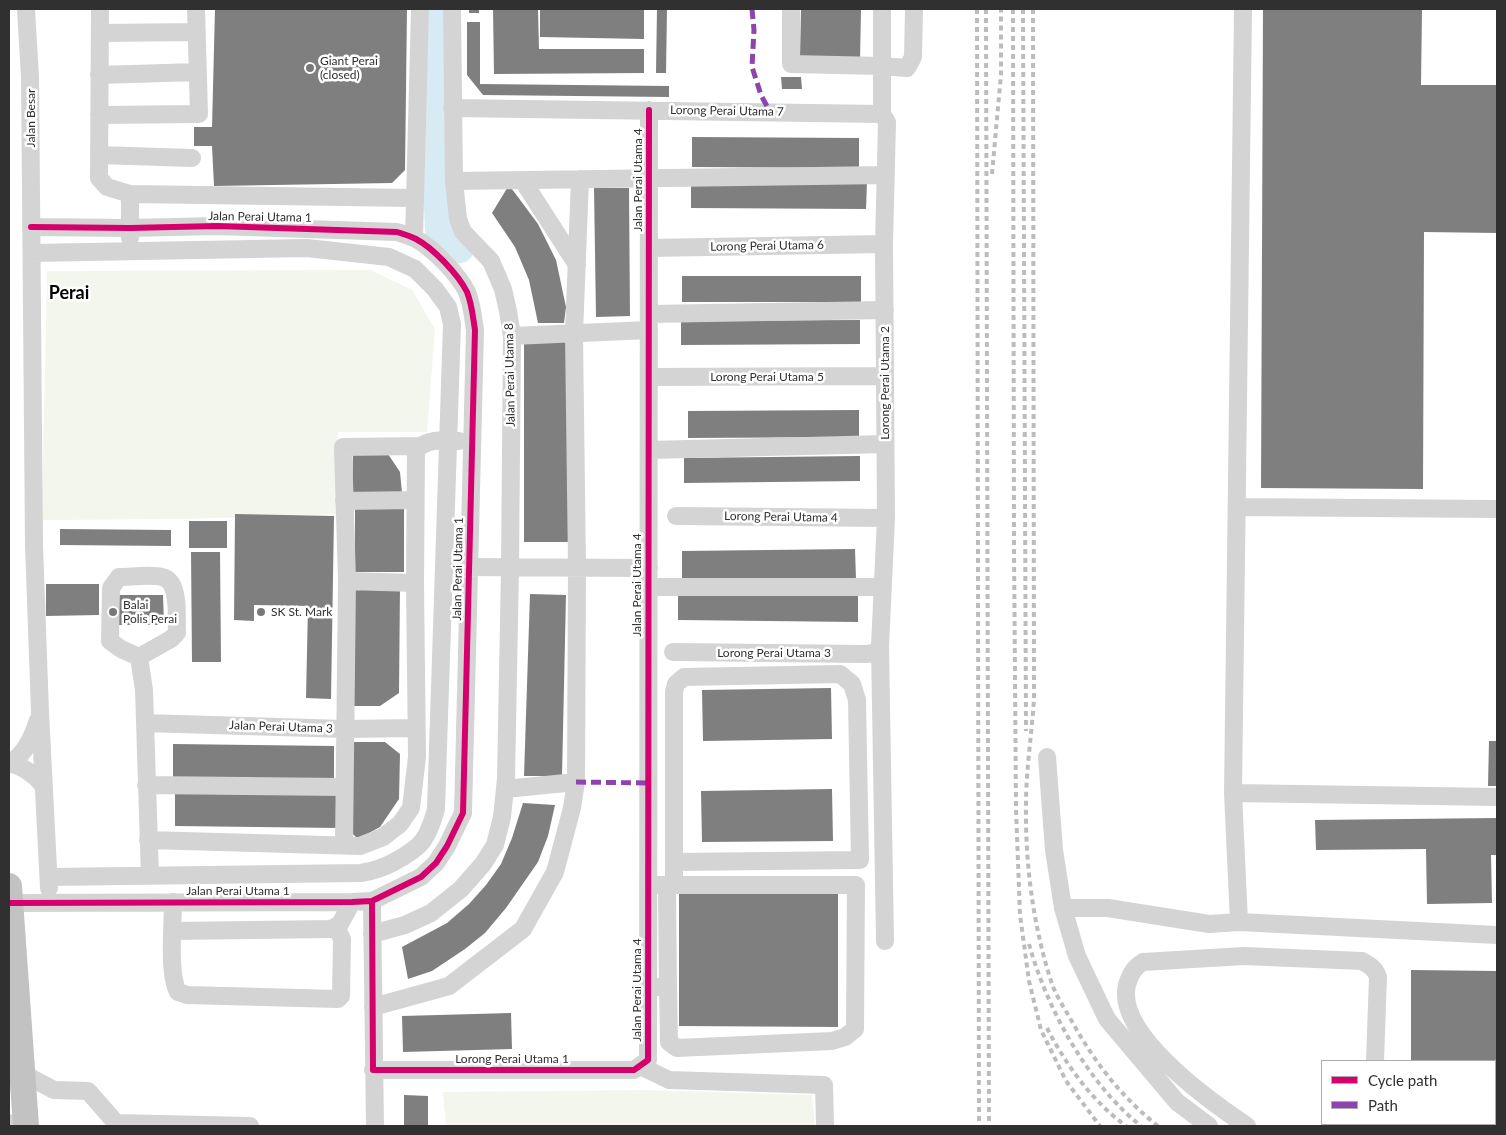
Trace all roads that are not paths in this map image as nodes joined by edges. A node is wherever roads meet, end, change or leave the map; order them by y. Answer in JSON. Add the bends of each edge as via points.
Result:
{"nodes":[{"id":1,"x":26,"y":9,"type":"edge"},
{"id":2,"x":100,"y":9,"type":"edge"},
{"id":3,"x":196,"y":9,"type":"edge"},
{"id":4,"x":420,"y":9,"type":"edge"},
{"id":5,"x":452,"y":9,"type":"edge"},
{"id":6,"x":791,"y":9,"type":"edge"},
{"id":7,"x":882,"y":9,"type":"edge"},
{"id":8,"x":914,"y":9,"type":"edge"},
{"id":9,"x":1243,"y":9,"type":"edge"},
{"id":10,"x":197,"y":32,"type":"junction"},
{"id":11,"x":100,"y":33,"type":"junction"},
{"id":12,"x":882,"y":66,"type":"junction"},
{"id":13,"x":198,"y":72,"type":"junction"},
{"id":14,"x":100,"y":75,"type":"junction"},
{"id":15,"x":452,"y":108,"type":"junction"},
{"id":16,"x":649,"y":110,"type":"junction"},
{"id":17,"x":882,"y":114,"type":"junction"},
{"id":18,"x":99,"y":115,"type":"junction"},
{"id":19,"x":99,"y":155,"type":"junction"},
{"id":20,"x":192,"y":158,"type":"dead end"},
{"id":21,"x":886,"y":175,"type":"junction"},
{"id":22,"x":649,"y":178,"type":"junction"},
{"id":23,"x":580,"y":179,"type":"junction"},
{"id":24,"x":454,"y":180,"type":"junction"},
{"id":25,"x":523,"y":180,"type":"junction"},
{"id":26,"x":130,"y":194,"type":"junction"},
{"id":27,"x":414,"y":198,"type":"junction"},
{"id":28,"x":31,"y":227,"type":"junction"},
{"id":29,"x":130,"y":228,"type":"junction"},
{"id":30,"x":414,"y":238,"type":"junction"},
{"id":31,"x":884,"y":244,"type":"junction"},
{"id":32,"x":649,"y":248,"type":"junction"},
{"id":33,"x":130,"y":251,"type":"junction"},
{"id":34,"x":32,"y":253,"type":"junction"},
{"id":35,"x":577,"y":265,"type":"junction"},
{"id":36,"x":885,"y":310,"type":"junction"},
{"id":37,"x":649,"y":322,"type":"junction"},
{"id":38,"x":574,"y":334,"type":"junction"},
{"id":39,"x":512,"y":336,"type":"junction"},
{"id":40,"x":885,"y":376,"type":"junction"},
{"id":41,"x":649,"y":377,"type":"junction"},
{"id":42,"x":448,"y":441,"type":"junction"},
{"id":43,"x":472,"y":442,"type":"junction"},
{"id":44,"x":885,"y":444,"type":"junction"},
{"id":45,"x":420,"y":446,"type":"junction"},
{"id":46,"x":649,"y":450,"type":"junction"},
{"id":47,"x":415,"y":500,"type":"junction"},
{"id":48,"x":344,"y":501,"type":"junction"},
{"id":49,"x":1236,"y":507,"type":"junction"},
{"id":50,"x":1497,"y":509,"type":"edge"},
{"id":51,"x":676,"y":516,"type":"dead end"},
{"id":52,"x":886,"y":518,"type":"junction"},
{"id":53,"x":445,"y":567,"type":"junction"},
{"id":54,"x":577,"y":567,"type":"junction"},
{"id":55,"x":470,"y":568,"type":"junction"},
{"id":56,"x":510,"y":568,"type":"junction"},
{"id":57,"x":649,"y":568,"type":"junction"},
{"id":58,"x":347,"y":581,"type":"junction"},
{"id":59,"x":415,"y":582,"type":"junction"},
{"id":60,"x":649,"y":587,"type":"junction"},
{"id":61,"x":882,"y":587,"type":"junction"},
{"id":62,"x":877,"y":650,"type":"junction"},
{"id":63,"x":673,"y":652,"type":"dead end"},
{"id":64,"x":140,"y":657,"type":"junction"},
{"id":65,"x":40,"y":712,"type":"junction"},
{"id":66,"x":145,"y":723,"type":"junction"},
{"id":67,"x":416,"y":728,"type":"junction"},
{"id":68,"x":346,"y":729,"type":"junction"},
{"id":69,"x":1047,"y":757,"type":"dead end"},
{"id":70,"x":10,"y":763,"type":"edge"},
{"id":71,"x":576,"y":782,"type":"junction"},
{"id":72,"x":146,"y":785,"type":"junction"},
{"id":73,"x":44,"y":786,"type":"junction"},
{"id":74,"x":344,"y":787,"type":"junction"},
{"id":75,"x":505,"y":789,"type":"junction"},
{"id":76,"x":1233,"y":793,"type":"junction"},
{"id":77,"x":1497,"y":797,"type":"edge"},
{"id":78,"x":148,"y":840,"type":"junction"},
{"id":79,"x":344,"y":845,"type":"junction"},
{"id":80,"x":674,"y":862,"type":"junction"},
{"id":81,"x":150,"y":876,"type":"junction"},
{"id":82,"x":49,"y":877,"type":"junction"},
{"id":83,"x":649,"y":884,"type":"junction"},
{"id":84,"x":671,"y":885,"type":"junction"},
{"id":85,"x":9,"y":886,"type":"edge"},
{"id":86,"x":372,"y":901,"type":"junction"},
{"id":87,"x":173,"y":902,"type":"junction"},
{"id":88,"x":352,"y":902,"type":"junction"},
{"id":89,"x":9,"y":903,"type":"edge"},
{"id":90,"x":50,"y":903,"type":"junction"},
{"id":91,"x":1063,"y":908,"type":"junction"},
{"id":92,"x":1239,"y":922,"type":"junction"},
{"id":93,"x":336,"y":927,"type":"junction"},
{"id":94,"x":173,"y":931,"type":"junction"},
{"id":95,"x":372,"y":934,"type":"junction"},
{"id":96,"x":1497,"y":935,"type":"edge"},
{"id":97,"x":885,"y":941,"type":"dead end"},
{"id":98,"x":648,"y":987,"type":"junction"},
{"id":99,"x":668,"y":988,"type":"junction"},
{"id":100,"x":372,"y":1007,"type":"junction"},
{"id":101,"x":1375,"y":1060,"type":"edge"},
{"id":102,"x":644,"y":1063,"type":"junction"},
{"id":103,"x":9,"y":1067,"type":"edge"},
{"id":104,"x":373,"y":1070,"type":"junction"},
{"id":105,"x":26,"y":1126,"type":"edge"},
{"id":106,"x":250,"y":1126,"type":"edge"},
{"id":107,"x":375,"y":1126,"type":"edge"},
{"id":108,"x":825,"y":1126,"type":"edge"},
{"id":109,"x":1209,"y":1126,"type":"edge"},
{"id":110,"x":1247,"y":1126,"type":"edge"}],
"edges":[{"from":1,"to":28,"type":"street","name":"Jalan Besar"},
{"from":2,"to":11,"type":"street"},
{"from":3,"to":10,"type":"street"},
{"from":4,"to":27,"type":"street"},
{"from":5,"to":15,"type":"street","name":"Jalan Perai Utama 8"},
{"from":6,"to":12,"type":"street","via":[[791,64]]},
{"from":7,"to":12,"type":"street","name":"Lorong Perai Utama 2"},
{"from":8,"to":12,"type":"street","via":[[913,58],[907,68]]},
{"from":9,"to":49,"type":"street"},
{"from":10,"to":11,"type":"street"},
{"from":10,"to":13,"type":"street"},
{"from":11,"to":14,"type":"street"},
{"from":12,"to":17,"type":"street","name":"Lorong Perai Utama 2"},
{"from":13,"to":14,"type":"street"},
{"from":13,"to":18,"type":"street","via":[[198,114]]},
{"from":14,"to":18,"type":"street"},
{"from":15,"to":16,"type":"street","name":"Lorong Perai Utama 7"},
{"from":15,"to":24,"type":"street","name":"Jalan Perai Utama 8"},
{"from":16,"to":17,"type":"street","name":"Lorong Perai Utama 7"},
{"from":16,"to":22,"type":"street","name":"Jalan Perai Utama 4"},
{"from":17,"to":21,"type":"street","name":"Lorong Perai Utama 2","via":[[887,122]]},
{"from":18,"to":19,"type":"street"},
{"from":19,"to":20,"type":"street"},
{"from":19,"to":26,"type":"street","via":[[99,178],[107,187]]},
{"from":21,"to":22,"type":"street"},
{"from":21,"to":31,"type":"street","name":"Lorong Perai Utama 2"},
{"from":22,"to":23,"type":"street"},
{"from":22,"to":32,"type":"street","name":"Jalan Perai Utama 4"},
{"from":23,"to":25,"type":"street"},
{"from":23,"to":35,"type":"street"},
{"from":24,"to":25,"type":"street"},
{"from":24,"to":39,"type":"street","name":"Jalan Perai Utama 8","via":[[458,219],[463,232],[491,261],[503,289]]},
{"from":25,"to":35,"type":"street"},
{"from":26,"to":27,"type":"street"},
{"from":26,"to":29,"type":"street"},
{"from":27,"to":30,"type":"street"},
{"from":28,"to":29,"type":"street","name":"Jalan Perai Utama 1"},
{"from":28,"to":34,"type":"street","name":"Jalan Besar"},
{"from":29,"to":30,"type":"street","name":"Jalan Perai Utama 1","via":[[217,226],[397,232]]},
{"from":29,"to":33,"type":"street"},
{"from":30,"to":43,"type":"street","name":"Jalan Perai Utama 1","via":[[429,248],[459,280],[472,308],[475,330]]},
{"from":31,"to":32,"type":"street","name":"Lorong Perai Utama 6"},
{"from":31,"to":36,"type":"street","name":"Lorong Perai Utama 2"},
{"from":32,"to":37,"type":"street","name":"Jalan Perai Utama 4"},
{"from":33,"to":34,"type":"street","name":"Jalan Perai Utama 1"},
{"from":33,"to":42,"type":"street","name":"Jalan Perai Utama 1","via":[[307,248],[389,257],[403,262],[435,289],[448,307],[452,324]]},
{"from":34,"to":65,"type":"street","name":"Jalan Besar","via":[[34,545]]},
{"from":35,"to":38,"type":"street"},
{"from":36,"to":37,"type":"street"},
{"from":36,"to":40,"type":"street","name":"Lorong Perai Utama 2"},
{"from":37,"to":38,"type":"street"},
{"from":37,"to":41,"type":"street","name":"Jalan Perai Utama 4"},
{"from":38,"to":39,"type":"street"},
{"from":38,"to":54,"type":"street"},
{"from":39,"to":56,"type":"street","name":"Jalan Perai Utama 8"},
{"from":40,"to":41,"type":"street","name":"Lorong Perai Utama 5"},
{"from":40,"to":44,"type":"street","name":"Lorong Perai Utama 2"},
{"from":41,"to":46,"type":"street","name":"Jalan Perai Utama 4"},
{"from":42,"to":43,"type":"street"},
{"from":42,"to":45,"type":"street","via":[[427,442]]},
{"from":42,"to":53,"type":"street","name":"Jalan Perai Utama 1"},
{"from":43,"to":55,"type":"street","name":"Jalan Perai Utama 1"},
{"from":44,"to":46,"type":"street"},
{"from":44,"to":52,"type":"street","name":"Lorong Perai Utama 2"},
{"from":45,"to":47,"type":"street","via":[[416,451]]},
{"from":45,"to":48,"type":"street","via":[[343,447]]},
{"from":46,"to":57,"type":"street","name":"Jalan Perai Utama 4"},
{"from":47,"to":48,"type":"street"},
{"from":47,"to":59,"type":"street"},
{"from":48,"to":58,"type":"street"},
{"from":49,"to":50,"type":"street"},
{"from":49,"to":76,"type":"street"},
{"from":51,"to":52,"type":"street","name":"Lorong Perai Utama 4"},
{"from":52,"to":61,"type":"street","name":"Lorong Perai Utama 2"},
{"from":53,"to":55,"type":"street"},
{"from":53,"to":81,"type":"street","name":"Jalan Perai Utama 1","via":[[436,808],[422,843],[410,855],[379,870],[361,874]]},
{"from":54,"to":56,"type":"street"},
{"from":54,"to":57,"type":"street"},
{"from":54,"to":71,"type":"street"},
{"from":55,"to":56,"type":"street"},
{"from":55,"to":86,"type":"street","name":"Jalan Perai Utama 1","via":[[463,813],[447,846],[421,878]]},
{"from":56,"to":75,"type":"street"},
{"from":57,"to":60,"type":"street","name":"Jalan Perai Utama 4"},
{"from":58,"to":59,"type":"street"},
{"from":58,"to":68,"type":"street"},
{"from":59,"to":67,"type":"street"},
{"from":60,"to":61,"type":"street"},
{"from":60,"to":83,"type":"street","name":"Jalan Perai Utama 4"},
{"from":61,"to":62,"type":"street","name":"Lorong Perai Utama 2"},
{"from":62,"to":63,"type":"street","name":"Lorong Perai Utama 3"},
{"from":62,"to":97,"type":"street","name":"Lorong Perai Utama 2"},
{"from":64,"to":64,"type":"street","via":[[110,640],[111,588],[119,577],[162,577],[170,581],[175,590],[177,633]]},
{"from":64,"to":66,"type":"street"},
{"from":65,"to":70,"type":"street","via":[[27,746]]},
{"from":65,"to":73,"type":"street","name":"Jalan Besar"},
{"from":66,"to":68,"type":"street","name":"Jalan Perai Utama 3"},
{"from":66,"to":72,"type":"street"},
{"from":67,"to":68,"type":"street","name":"Jalan Perai Utama 3"},
{"from":67,"to":79,"type":"street","via":[[417,757],[411,808],[400,824],[383,837],[360,846]]},
{"from":68,"to":74,"type":"street"},
{"from":69,"to":91,"type":"street","via":[[1054,850]]},
{"from":70,"to":73,"type":"street","via":[[35,776]]},
{"from":71,"to":75,"type":"street"},
{"from":71,"to":100,"type":"street","via":[[555,872],[523,929],[449,986]]},
{"from":72,"to":74,"type":"street"},
{"from":72,"to":78,"type":"street"},
{"from":73,"to":82,"type":"street","name":"Jalan Besar"},
{"from":74,"to":79,"type":"street"},
{"from":75,"to":95,"type":"street","via":[[495,845],[461,889],[431,913],[405,926]]},
{"from":76,"to":77,"type":"street"},
{"from":76,"to":92,"type":"street"},
{"from":78,"to":79,"type":"street"},
{"from":78,"to":81,"type":"street"},
{"from":80,"to":80,"type":"street","via":[[860,860],[857,700],[852,684],[840,674],[684,677],[676,684]]},
{"from":80,"to":84,"type":"street"},
{"from":81,"to":82,"type":"street","name":"Jalan Perai Utama 1"},
{"from":82,"to":90,"type":"street","name":"Jalan Besar"},
{"from":83,"to":84,"type":"street"},
{"from":83,"to":98,"type":"street","name":"Jalan Perai Utama 4"},
{"from":84,"to":99,"type":"street"},
{"from":84,"to":99,"type":"street","via":[[856,885],[855,1029],[832,1041],[677,1048],[670,1042]]},
{"from":85,"to":105,"type":"highway","bridge":true},
{"from":86,"to":88,"type":"street","name":"Jalan Perai Utama 1"},
{"from":86,"to":95,"type":"street"},
{"from":87,"to":88,"type":"street","name":"Jalan Perai Utama 1"},
{"from":87,"to":90,"type":"street","name":"Jalan Perai Utama 1"},
{"from":87,"to":94,"type":"street"},
{"from":88,"to":93,"type":"street"},
{"from":89,"to":90,"type":"street","name":"Jalan Perai Utama 1"},
{"from":91,"to":92,"type":"street","via":[[1108,908],[1210,924]]},
{"from":91,"to":109,"type":"street","via":[[1077,956],[1107,1019],[1177,1102]]},
{"from":92,"to":96,"type":"street"},
{"from":93,"to":94,"type":"street"},
{"from":93,"to":94,"type":"street","via":[[342,939],[341,996],[338,999],[178,992],[172,960]]},
{"from":95,"to":100,"type":"street"},
{"from":98,"to":99,"type":"street"},
{"from":98,"to":102,"type":"street","name":"Jalan Perai Utama 4"},
{"from":100,"to":104,"type":"street"},
{"from":101,"to":110,"type":"street","via":[[1378,977],[1376,971],[1362,961],[1244,956],[1143,962],[1136,966],[1125,988],[1126,1002],[1143,1037],[1182,1078]]},
{"from":102,"to":104,"type":"street","name":"Lorong Perai Utama 1","via":[[634,1070]]},
{"from":102,"to":108,"type":"street","via":[[669,1080],[824,1085]]},
{"from":103,"to":106,"type":"street","via":[[54,1090],[88,1091],[116,1123]]},
{"from":104,"to":107,"type":"street"}]}
